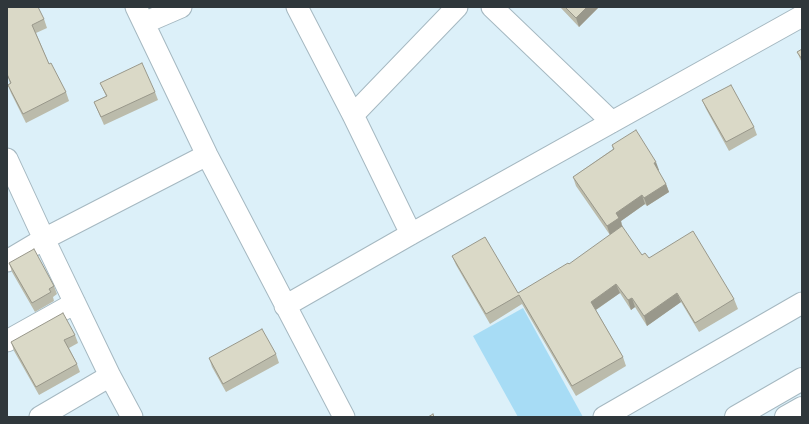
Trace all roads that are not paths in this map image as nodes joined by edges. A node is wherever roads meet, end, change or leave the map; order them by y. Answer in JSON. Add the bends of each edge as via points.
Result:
{"nodes":[{"id":1,"x":181,"y":7,"type":"edge"},
{"id":2,"x":297,"y":7,"type":"edge"},
{"id":3,"x":457,"y":7,"type":"edge"},
{"id":4,"x":492,"y":7,"type":"edge"},
{"id":5,"x":140,"y":15,"type":"edge"},
{"id":6,"x":802,"y":16,"type":"edge"},
{"id":7,"x":353,"y":115,"type":"junction"},
{"id":8,"x":612,"y":122,"type":"junction"},
{"id":9,"x":207,"y":155,"type":"junction"},
{"id":10,"x":7,"y":159,"type":"edge"},
{"id":11,"x":411,"y":234,"type":"junction"},
{"id":12,"x":44,"y":239,"type":"junction"},
{"id":13,"x":7,"y":261,"type":"edge"},
{"id":14,"x":75,"y":303,"type":"junction"},
{"id":15,"x":802,"y":303,"type":"edge"},
{"id":16,"x":285,"y":306,"type":"junction"},
{"id":17,"x":7,"y":341,"type":"edge"},
{"id":18,"x":110,"y":376,"type":"junction"},
{"id":19,"x":802,"y":379,"type":"edge"},
{"id":20,"x":802,"y":408,"type":"edge"},
{"id":21,"x":40,"y":417,"type":"edge"},
{"id":22,"x":132,"y":417,"type":"edge"},
{"id":23,"x":344,"y":417,"type":"edge"},
{"id":24,"x":604,"y":417,"type":"edge"},
{"id":25,"x":736,"y":417,"type":"edge"},
{"id":26,"x":786,"y":417,"type":"edge"}],
"edges":[{"from":1,"to":5,"type":"street"},
{"from":2,"to":7,"type":"street"},
{"from":3,"to":7,"type":"street"},
{"from":4,"to":8,"type":"street"},
{"from":5,"to":9,"type":"street"},
{"from":6,"to":8,"type":"street"},
{"from":7,"to":11,"type":"street"},
{"from":8,"to":11,"type":"street"},
{"from":9,"to":12,"type":"street"},
{"from":9,"to":16,"type":"street"},
{"from":10,"to":12,"type":"street"},
{"from":11,"to":16,"type":"street"},
{"from":12,"to":13,"type":"street"},
{"from":12,"to":14,"type":"street"},
{"from":14,"to":17,"type":"street"},
{"from":14,"to":18,"type":"street"},
{"from":15,"to":24,"type":"street"},
{"from":16,"to":23,"type":"street"},
{"from":18,"to":21,"type":"street"},
{"from":18,"to":22,"type":"street"},
{"from":19,"to":25,"type":"main road"},
{"from":20,"to":26,"type":"main road"}]}
